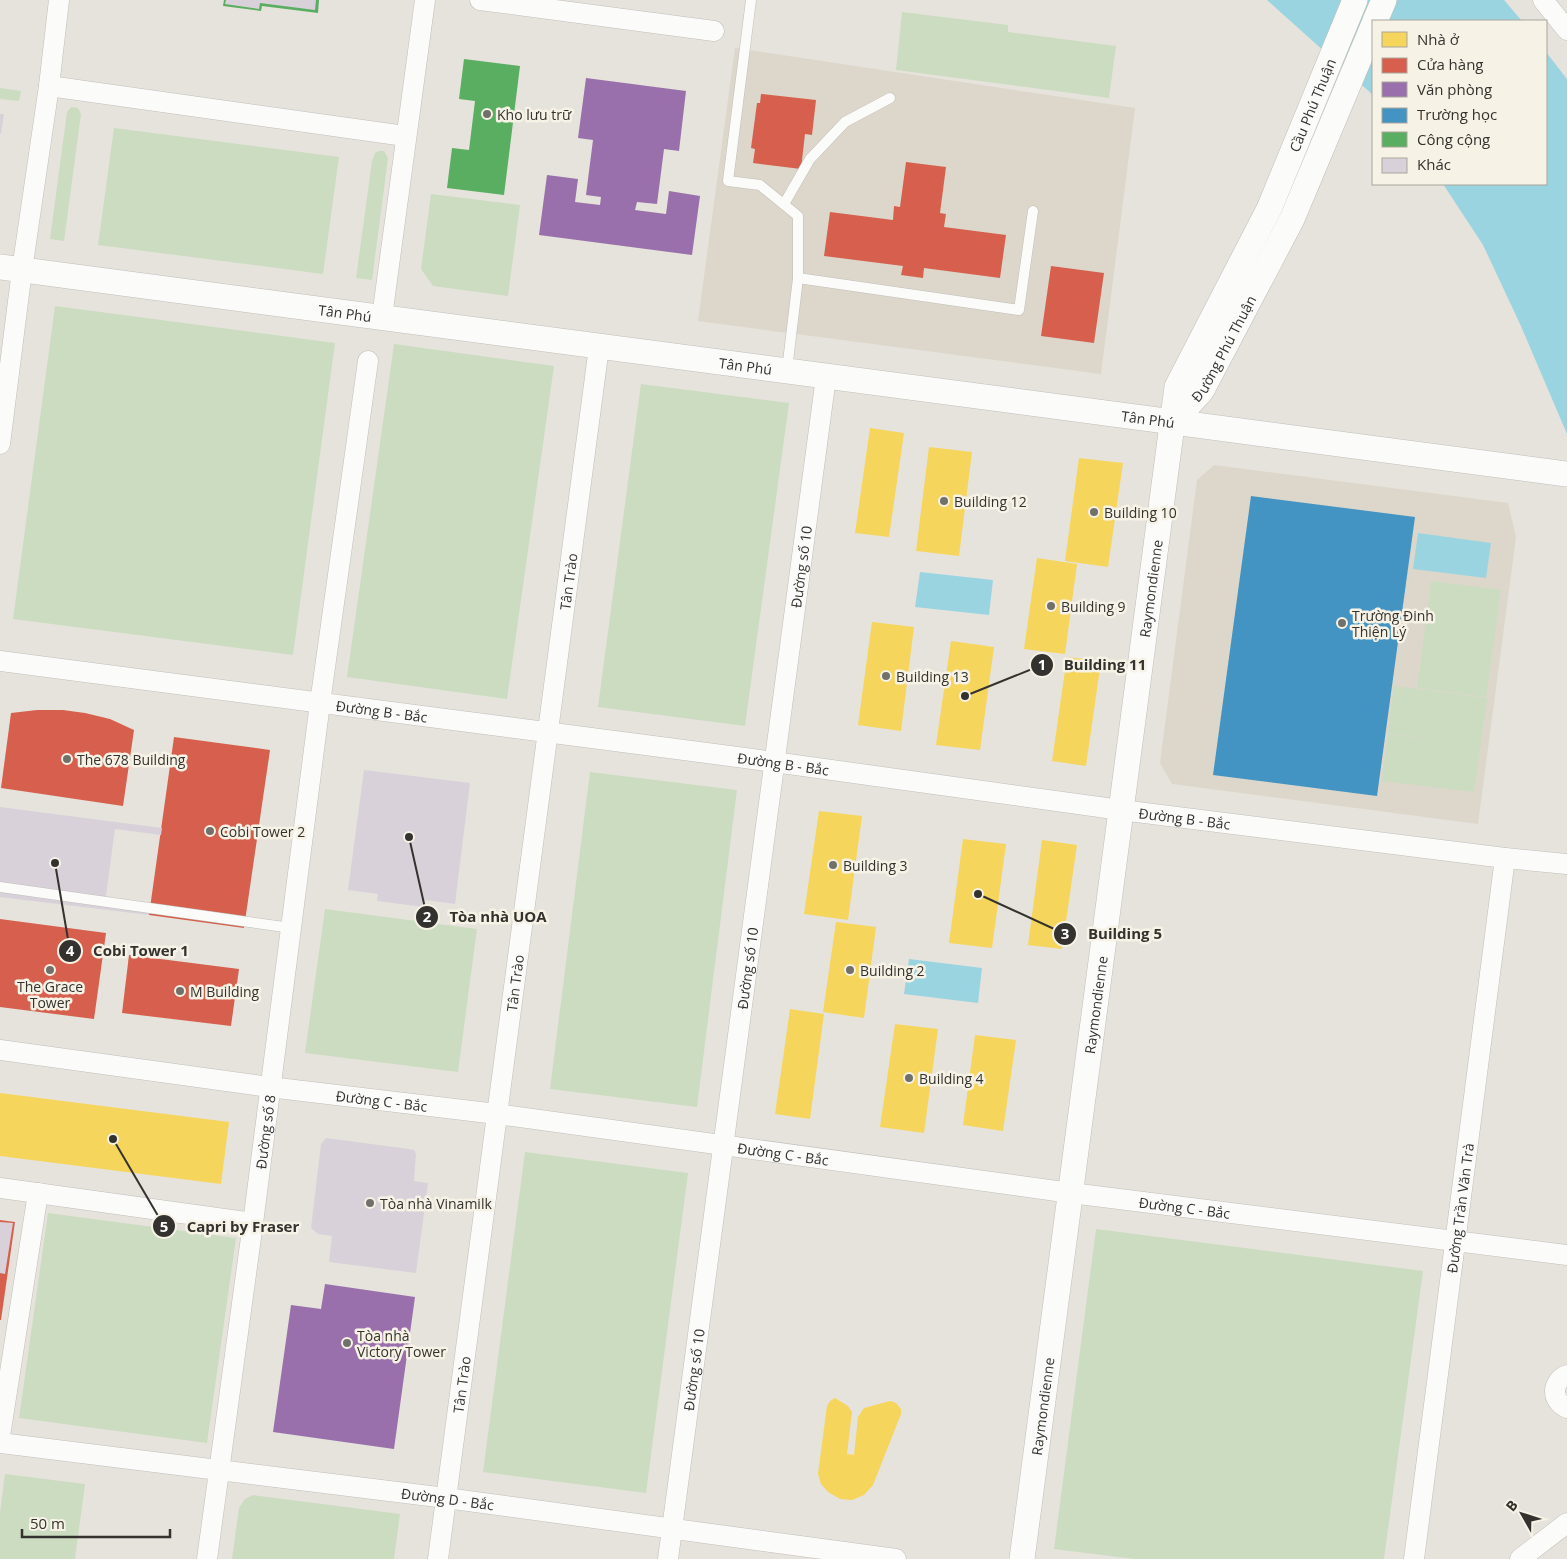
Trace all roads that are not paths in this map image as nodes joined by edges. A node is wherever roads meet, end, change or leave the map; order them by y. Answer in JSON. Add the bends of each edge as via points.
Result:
{"nodes":[{"id":1,"x":59,"y":0,"type":"edge"},
{"id":2,"x":425,"y":0,"type":"edge"},
{"id":3,"x":480,"y":0,"type":"edge"},
{"id":4,"x":751,"y":0,"type":"edge"},
{"id":5,"x":1355,"y":0,"type":"edge"},
{"id":6,"x":1384,"y":0,"type":"edge"},
{"id":7,"x":1543,"y":0,"type":"edge"},
{"id":8,"x":1375,"y":20,"type":"edge"},
{"id":9,"x":1372,"y":28,"type":"edge"},
{"id":10,"x":1567,"y":30,"type":"edge"},
{"id":11,"x":714,"y":31,"type":"dead end"},
{"id":12,"x":50,"y":86,"type":"junction"},
{"id":13,"x":890,"y":98,"type":"dead end"},
{"id":14,"x":406,"y":136,"type":"junction"},
{"id":15,"x":784,"y":204,"type":"junction"},
{"id":16,"x":1269,"y":209,"type":"joint"},
{"id":17,"x":1033,"y":210,"type":"dead end"},
{"id":18,"x":1292,"y":219,"type":"joint"},
{"id":19,"x":11,"y":268,"type":"edge"},
{"id":20,"x":798,"y":278,"type":"junction"},
{"id":21,"x":382,"y":317,"type":"junction"},
{"id":22,"x":599,"y":347,"type":"junction"},
{"id":23,"x":368,"y":361,"type":"dead end"},
{"id":24,"x":786,"y":371,"type":"junction"},
{"id":25,"x":826,"y":376,"type":"junction"},
{"id":26,"x":1173,"y":422,"type":"junction"},
{"id":27,"x":0,"y":444,"type":"edge"},
{"id":28,"x":1567,"y":474,"type":"edge"},
{"id":29,"x":0,"y":661,"type":"edge"},
{"id":30,"x":320,"y":703,"type":"junction"},
{"id":31,"x":548,"y":733,"type":"junction"},
{"id":32,"x":774,"y":762,"type":"junction"},
{"id":33,"x":1121,"y":810,"type":"junction"},
{"id":34,"x":1505,"y":858,"type":"junction"},
{"id":35,"x":1567,"y":864,"type":"edge"},
{"id":36,"x":0,"y":887,"type":"edge"},
{"id":37,"x":291,"y":928,"type":"junction"},
{"id":38,"x":0,"y":1050,"type":"edge"},
{"id":39,"x":270,"y":1087,"type":"junction"},
{"id":40,"x":497,"y":1114,"type":"junction"},
{"id":41,"x":723,"y":1145,"type":"junction"},
{"id":42,"x":0,"y":1188,"type":"edge"},
{"id":43,"x":38,"y":1193,"type":"junction"},
{"id":44,"x":1071,"y":1193,"type":"junction"},
{"id":45,"x":253,"y":1223,"type":"junction"},
{"id":46,"x":1456,"y":1240,"type":"junction"},
{"id":47,"x":1567,"y":1255,"type":"edge"},
{"id":48,"x":1567,"y":1375,"type":"edge"},
{"id":49,"x":1567,"y":1408,"type":"edge"},
{"id":50,"x":0,"y":1436,"type":"edge"},
{"id":51,"x":0,"y":1443,"type":"edge"},
{"id":52,"x":219,"y":1470,"type":"junction"},
{"id":53,"x":446,"y":1498,"type":"junction"},
{"id":54,"x":1567,"y":1523,"type":"edge"},
{"id":55,"x":672,"y":1529,"type":"junction"},
{"id":56,"x":207,"y":1559,"type":"edge"},
{"id":57,"x":438,"y":1559,"type":"edge"},
{"id":58,"x":668,"y":1559,"type":"edge"},
{"id":59,"x":896,"y":1559,"type":"edge"},
{"id":60,"x":1022,"y":1559,"type":"edge"},
{"id":61,"x":1414,"y":1559,"type":"edge"},
{"id":62,"x":1520,"y":1559,"type":"edge"}],
"edges":[{"from":1,"to":12,"type":"street"},
{"from":2,"to":14,"type":"street"},
{"from":3,"to":11,"type":"street"},
{"from":4,"to":15,"type":"lane","via":[[728,181],[760,185]]},
{"from":5,"to":16,"type":"street","name":"Cầu Phú Thuận"},
{"from":6,"to":8,"type":"street"},
{"from":7,"to":10,"type":"street"},
{"from":9,"to":18,"type":"street","name":"Cầu Phú Thuận"},
{"from":12,"to":14,"type":"street"},
{"from":12,"to":19,"type":"street"},
{"from":13,"to":15,"type":"lane","via":[[845,122],[810,159]]},
{"from":14,"to":21,"type":"street"},
{"from":15,"to":20,"type":"lane","via":[[798,216]]},
{"from":16,"to":26,"type":"street","name":"Đường Phú Thuận","via":[[1177,386]]},
{"from":17,"to":20,"type":"lane","via":[[1019,310]]},
{"from":18,"to":26,"type":"street","name":"Đường Phú Thuận","via":[[1202,390]]},
{"from":19,"to":21,"type":"street","name":"Tân Phú"},
{"from":19,"to":27,"type":"street"},
{"from":20,"to":24,"type":"lane"},
{"from":21,"to":22,"type":"street","name":"Tân Phú"},
{"from":22,"to":24,"type":"street","name":"Tân Phú"},
{"from":22,"to":31,"type":"street","name":"Tân Trào"},
{"from":23,"to":30,"type":"street","name":"Đường số 8"},
{"from":24,"to":25,"type":"street","name":"Tân Phú"},
{"from":25,"to":26,"type":"street","name":"Tân Phú"},
{"from":25,"to":32,"type":"street","name":"Đường số 10"},
{"from":26,"to":28,"type":"street","name":"Tân Phú"},
{"from":26,"to":33,"type":"street","name":"Raymondienne"},
{"from":29,"to":30,"type":"street","name":"Đường B - Bắc"},
{"from":30,"to":31,"type":"street","name":"Đường B - Bắc"},
{"from":30,"to":37,"type":"street","name":"Đường số 8"},
{"from":31,"to":32,"type":"street","name":"Đường B - Bắc"},
{"from":31,"to":40,"type":"street","name":"Tân Trào"},
{"from":32,"to":33,"type":"street","name":"Đường B - Bắc"},
{"from":32,"to":41,"type":"street","name":"Đường số 10"},
{"from":33,"to":34,"type":"street","name":"Đường B - Bắc"},
{"from":33,"to":44,"type":"street","name":"Raymondienne"},
{"from":34,"to":35,"type":"street","name":"Đường B - Bắc"},
{"from":34,"to":46,"type":"street","name":"Đường Trần Văn Trà"},
{"from":36,"to":37,"type":"lane"},
{"from":37,"to":39,"type":"street","name":"Đường số 8"},
{"from":38,"to":39,"type":"street","name":"Đường C - Bắc"},
{"from":39,"to":40,"type":"street","name":"Đường C - Bắc"},
{"from":39,"to":45,"type":"street","name":"Đường số 8"},
{"from":40,"to":41,"type":"street","name":"Đường C - Bắc"},
{"from":40,"to":53,"type":"street","name":"Tân Trào"},
{"from":41,"to":44,"type":"street","name":"Đường C - Bắc"},
{"from":41,"to":55,"type":"street","name":"Đường số 10"},
{"from":42,"to":43,"type":"street"},
{"from":43,"to":45,"type":"street"},
{"from":43,"to":50,"type":"street"},
{"from":44,"to":46,"type":"street","name":"Đường C - Bắc"},
{"from":44,"to":60,"type":"street","name":"Raymondienne"},
{"from":45,"to":52,"type":"street","name":"Đường số 8"},
{"from":46,"to":47,"type":"street","name":"Đường C - Bắc"},
{"from":46,"to":61,"type":"street","name":"Đường Trần Văn Trà"},
{"from":48,"to":49,"type":"street","via":[[1558,1381],[1554,1391],[1557,1401]]},
{"from":51,"to":52,"type":"street","name":"Đường D - Bắc"},
{"from":52,"to":53,"type":"street","name":"Đường D - Bắc"},
{"from":52,"to":56,"type":"street","name":"Đường số 8"},
{"from":53,"to":55,"type":"street","name":"Đường D - Bắc"},
{"from":53,"to":57,"type":"street","name":"Tân Trào"},
{"from":54,"to":62,"type":"street"},
{"from":55,"to":58,"type":"street","name":"Đường số 10"},
{"from":55,"to":59,"type":"street","name":"Đường D - Bắc"}]}
